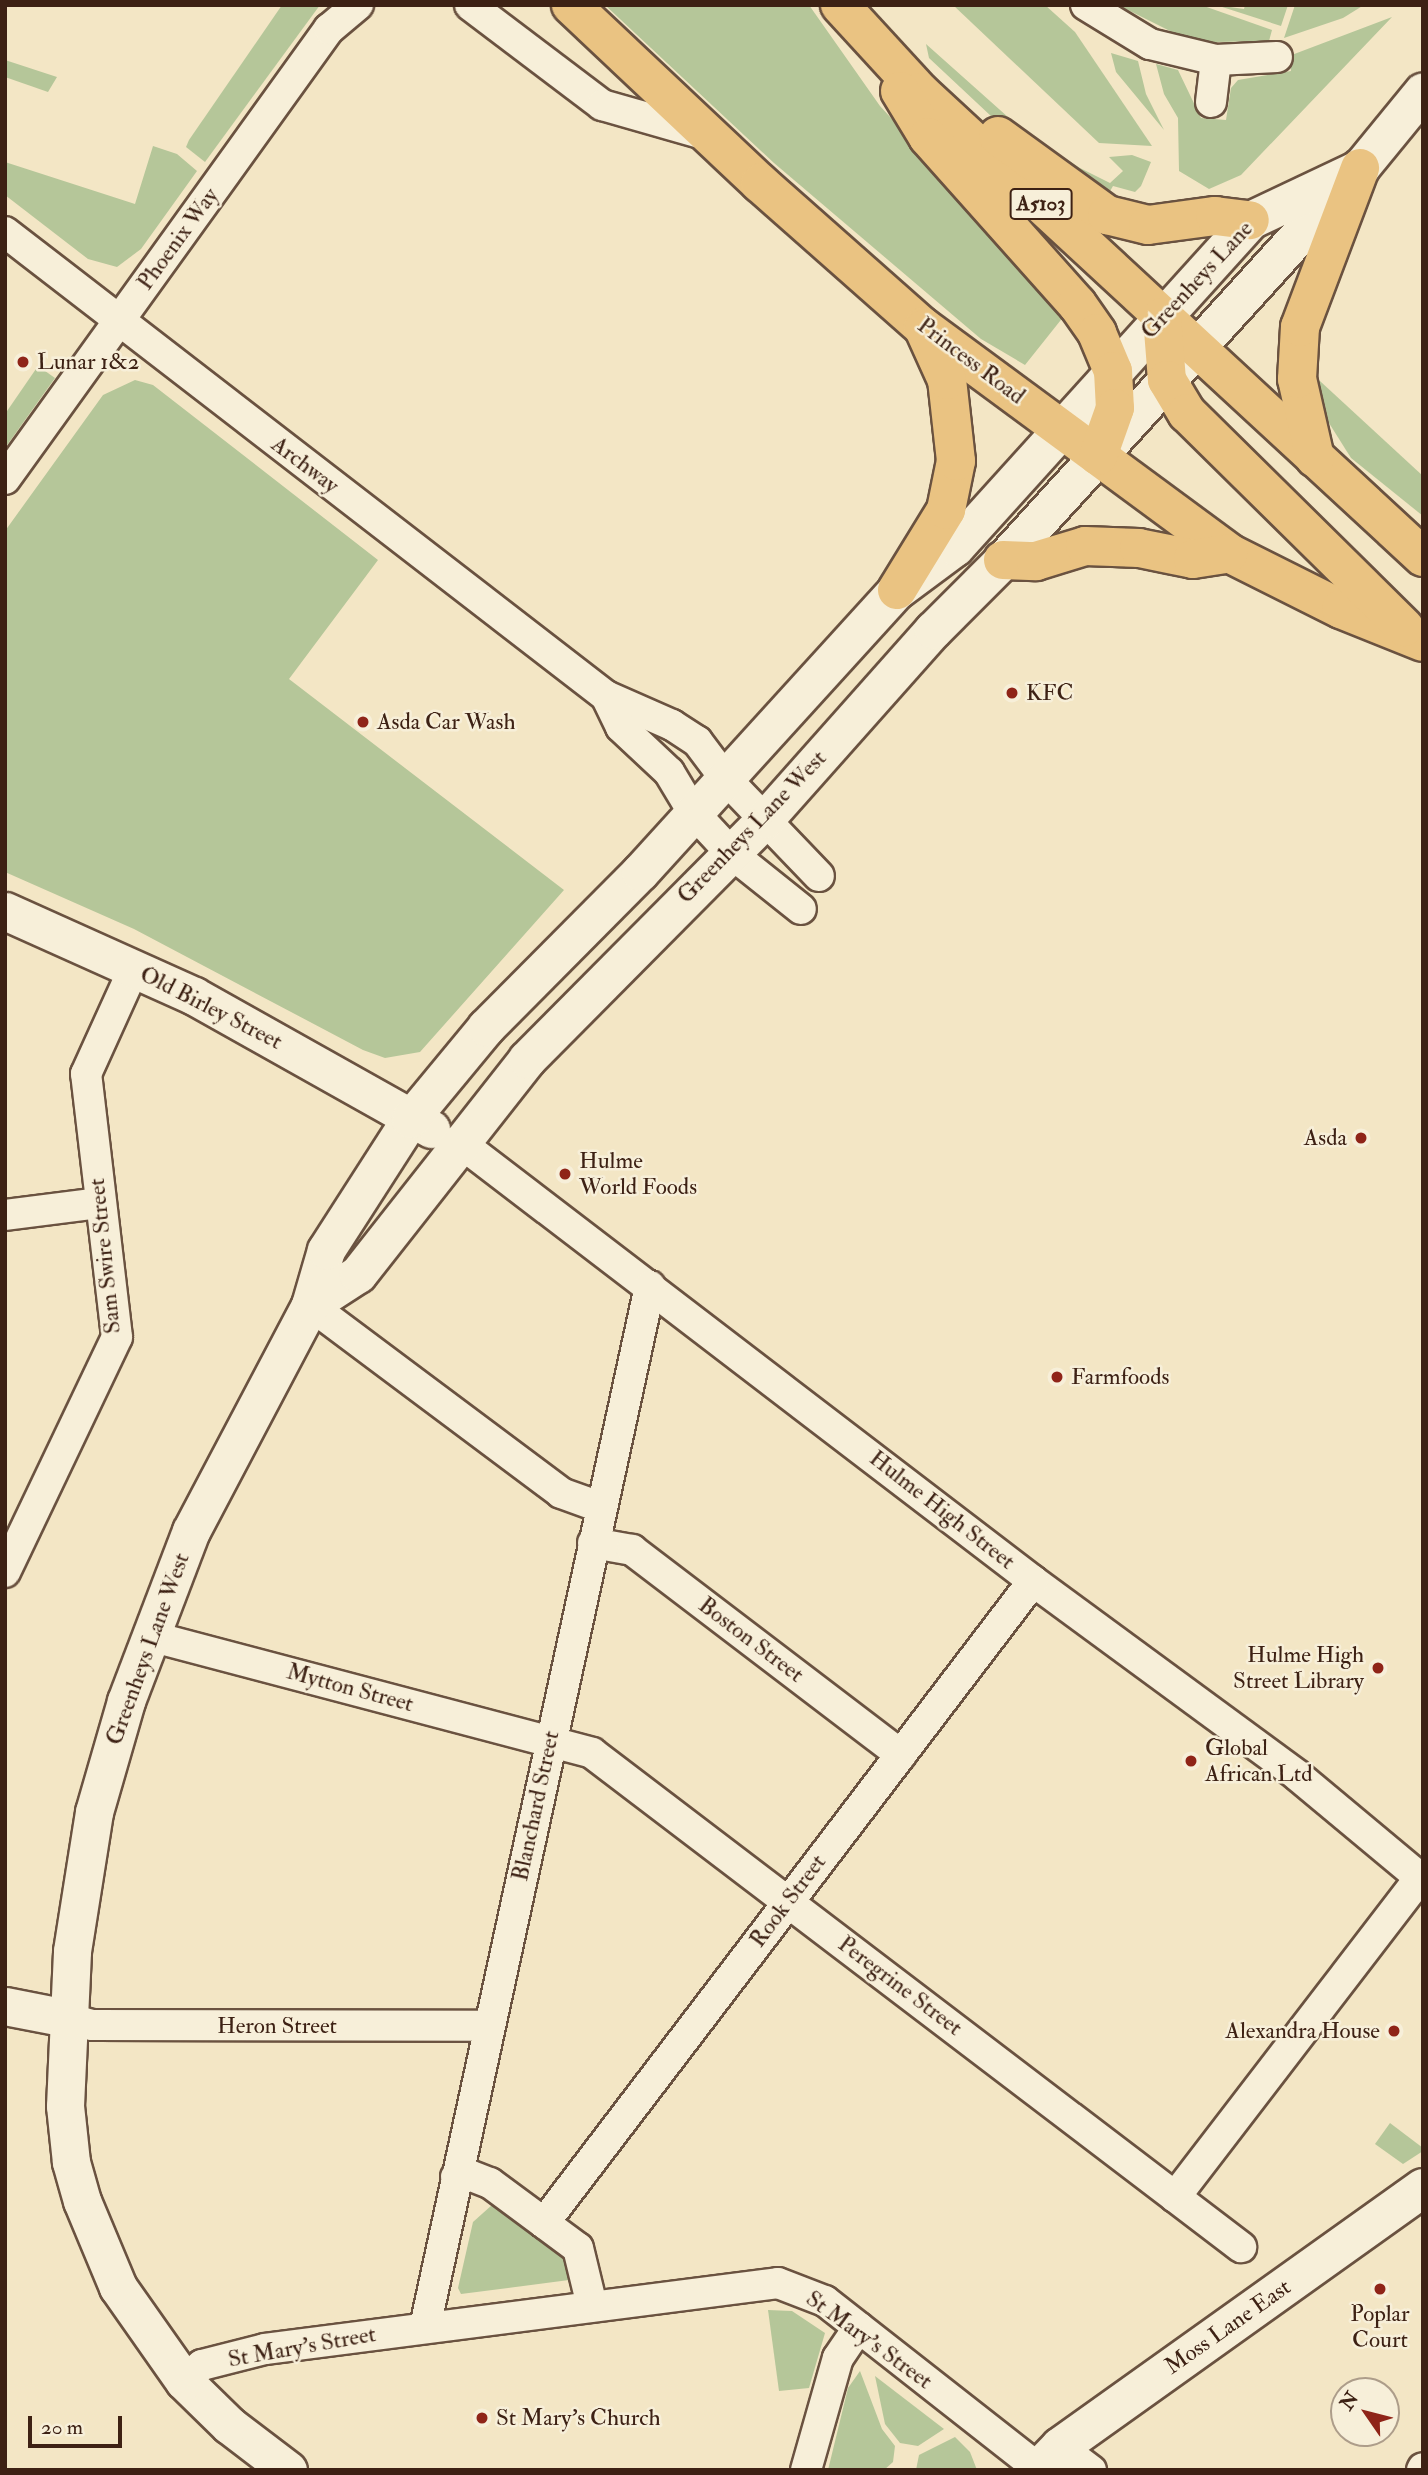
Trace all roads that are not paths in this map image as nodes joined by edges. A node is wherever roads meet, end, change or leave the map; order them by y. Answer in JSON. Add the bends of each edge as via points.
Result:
{"nodes":[{"id":1,"x":358,"y":5,"type":"edge"},
{"id":2,"x":470,"y":5,"type":"edge"},
{"id":3,"x":571,"y":5,"type":"edge"},
{"id":4,"x":1086,"y":5,"type":"edge"},
{"id":5,"x":852,"y":19,"type":"edge"},
{"id":6,"x":1277,"y":57,"type":"dead end"},
{"id":7,"x":1216,"y":60,"type":"junction"},
{"id":8,"x":1423,"y":91,"type":"edge"},
{"id":9,"x":920,"y":92,"type":"junction"},
{"id":10,"x":1211,"y":102,"type":"dead end"},
{"id":11,"x":711,"y":136,"type":"junction"},
{"id":12,"x":1360,"y":167,"type":"junction"},
{"id":13,"x":1250,"y":220,"type":"junction"},
{"id":14,"x":5,"y":232,"type":"edge"},
{"id":15,"x":1162,"y":317,"type":"junction"},
{"id":16,"x":118,"y":321,"type":"junction"},
{"id":17,"x":923,"y":327,"type":"junction"},
{"id":18,"x":1196,"y":348,"type":"junction"},
{"id":19,"x":1113,"y":371,"type":"junction"},
{"id":20,"x":1167,"y":380,"type":"junction"},
{"id":21,"x":1061,"y":429,"type":"junction"},
{"id":22,"x":1098,"y":456,"type":"junction"},
{"id":23,"x":1315,"y":458,"type":"junction"},
{"id":24,"x":5,"y":479,"type":"edge"},
{"id":25,"x":1229,"y":553,"type":"junction"},
{"id":26,"x":1423,"y":558,"type":"edge"},
{"id":27,"x":1003,"y":560,"type":"junction"},
{"id":28,"x":897,"y":590,"type":"junction"},
{"id":29,"x":1418,"y":639,"type":"edge"},
{"id":30,"x":606,"y":696,"type":"junction"},
{"id":31,"x":724,"y":777,"type":"junction"},
{"id":32,"x":693,"y":813,"type":"junction"},
{"id":33,"x":765,"y":819,"type":"junction"},
{"id":34,"x":732,"y":854,"type":"junction"},
{"id":35,"x":819,"y":876,"type":"dead end"},
{"id":36,"x":801,"y":909,"type":"dead end"},
{"id":37,"x":5,"y":911,"type":"edge"},
{"id":38,"x":134,"y":968,"type":"junction"},
{"id":39,"x":410,"y":1119,"type":"junction"},
{"id":40,"x":458,"y":1141,"type":"junction"},
{"id":41,"x":99,"y":1203,"type":"junction"},
{"id":42,"x":5,"y":1215,"type":"edge"},
{"id":43,"x":650,"y":1286,"type":"junction"},
{"id":44,"x":310,"y":1305,"type":"junction"},
{"id":45,"x":600,"y":1507,"type":"junction"},
{"id":46,"x":593,"y":1543,"type":"junction"},
{"id":47,"x":5,"y":1572,"type":"edge"},
{"id":48,"x":1034,"y":1581,"type":"junction"},
{"id":49,"x":150,"y":1636,"type":"junction"},
{"id":50,"x":551,"y":1740,"type":"junction"},
{"id":51,"x":901,"y":1755,"type":"junction"},
{"id":52,"x":1421,"y":1879,"type":"edge"},
{"id":53,"x":788,"y":1901,"type":"junction"},
{"id":54,"x":5,"y":2006,"type":"edge"},
{"id":55,"x":66,"y":2018,"type":"junction"},
{"id":56,"x":489,"y":2026,"type":"junction"},
{"id":57,"x":456,"y":2177,"type":"junction"},
{"id":58,"x":1423,"y":2188,"type":"edge"},
{"id":59,"x":1175,"y":2197,"type":"junction"},
{"id":60,"x":544,"y":2222,"type":"junction"},
{"id":61,"x":1241,"y":2247,"type":"dead end"},
{"id":62,"x":592,"y":2306,"type":"junction"},
{"id":63,"x":425,"y":2327,"type":"junction"},
{"id":64,"x":859,"y":2327,"type":"junction"},
{"id":65,"x":184,"y":2381,"type":"junction"},
{"id":66,"x":1046,"y":2462,"type":"edge"},
{"id":67,"x":288,"y":2470,"type":"edge"},
{"id":68,"x":806,"y":2470,"type":"edge"},
{"id":69,"x":1091,"y":2470,"type":"edge"}],
"edges":[{"from":1,"to":16,"type":"street","name":"Phoenix Way","via":[[329,29]]},
{"from":2,"to":11,"type":"street","via":[[602,105]]},
{"from":3,"to":11,"type":"highway","name":"Princess Road"},
{"from":4,"to":7,"type":"street","via":[[1150,44]]},
{"from":5,"to":9,"type":"highway","number":"A5103"},
{"from":5,"to":19,"type":"highway","via":[[928,137],[1077,304],[1097,333]]},
{"from":6,"to":7,"type":"street"},
{"from":7,"to":10,"type":"street"},
{"from":8,"to":12,"type":"street","name":"Greenheys Lane"},
{"from":9,"to":13,"type":"highway","via":[[976,120],[1107,215],[1148,225],[1215,216]]},
{"from":9,"to":15,"type":"highway","number":"A5103"},
{"from":11,"to":17,"type":"highway","name":"Princess Road"},
{"from":12,"to":13,"type":"street","name":"Greenheys Lane"},
{"from":12,"to":18,"type":"street","name":"Greenheys Lane"},
{"from":12,"to":23,"type":"highway","via":[[1300,327],[1297,379]]},
{"from":13,"to":15,"type":"street","name":"Greenheys Lane"},
{"from":14,"to":16,"type":"street","name":"Archway"},
{"from":15,"to":18,"type":"highway","number":"A5103"},
{"from":15,"to":19,"type":"street","name":"Greenheys Lane"},
{"from":15,"to":20,"type":"highway"},
{"from":16,"to":24,"type":"street","name":"Phoenix Way"},
{"from":16,"to":30,"type":"street","name":"Archway"},
{"from":17,"to":21,"type":"highway","name":"Princess Road"},
{"from":17,"to":28,"type":"highway","via":[[947,380],[956,461],[946,510]]},
{"from":18,"to":20,"type":"street","name":"Greenheys Lane West"},
{"from":18,"to":23,"type":"highway","number":"A5103"},
{"from":19,"to":21,"type":"street","name":"Greenheys Lane"},
{"from":19,"to":22,"type":"highway","via":[[1115,408]]},
{"from":20,"to":22,"type":"street","name":"Greenheys Lane West"},
{"from":20,"to":29,"type":"highway","via":[[1186,413],[1220,449]]},
{"from":21,"to":22,"type":"highway","name":"Princess Road"},
{"from":21,"to":28,"type":"street","name":"Greenheys Lane West","via":[[955,547]]},
{"from":22,"to":25,"type":"highway","name":"Princess Road"},
{"from":22,"to":27,"type":"street","name":"Greenheys Lane West"},
{"from":23,"to":26,"type":"highway","number":"A5103"},
{"from":25,"to":27,"type":"highway","via":[[1193,559],[1139,548],[1086,546],[1036,561]]},
{"from":25,"to":29,"type":"highway","name":"Princess Road","via":[[1341,609]]},
{"from":27,"to":33,"type":"street","name":"Greenheys Lane West","via":[[933,630]]},
{"from":28,"to":31,"type":"street","name":"Greenheys Lane West"},
{"from":30,"to":31,"type":"street","name":"Archway","via":[[697,741]]},
{"from":30,"to":32,"type":"street","name":"Archway","via":[[621,727],[669,772]]},
{"from":31,"to":32,"type":"street","name":"Greenheys Lane West"},
{"from":31,"to":33,"type":"street","name":"Archway"},
{"from":32,"to":34,"type":"street","name":"Archway"},
{"from":32,"to":39,"type":"street","name":"Greenheys Lane West","via":[[486,1027]]},
{"from":33,"to":34,"type":"street","name":"Greenheys Lane West"},
{"from":33,"to":35,"type":"street","name":"Archway"},
{"from":34,"to":36,"type":"street","name":"Archway"},
{"from":34,"to":40,"type":"street","name":"Greenheys Lane West","via":[[686,895],[527,1059]]},
{"from":37,"to":38,"type":"street","name":"Old Birley Street"},
{"from":38,"to":39,"type":"street","name":"Old Birley Street","via":[[250,1025]]},
{"from":38,"to":41,"type":"street","name":"Sam Swire Street","via":[[87,1066]]},
{"from":39,"to":40,"type":"street","name":"Old Birley Street"},
{"from":39,"to":44,"type":"street","name":"Greenheys Lane West","via":[[326,1250]]},
{"from":40,"to":43,"type":"street","name":"Hulme High Street"},
{"from":40,"to":44,"type":"street","name":"Greenheys Lane West","via":[[358,1274]]},
{"from":41,"to":42,"type":"street"},
{"from":41,"to":47,"type":"street","name":"Sam Swire Street","via":[[117,1337]]},
{"from":43,"to":45,"type":"street","name":"Blanchard Street"},
{"from":43,"to":48,"type":"street","name":"Hulme High Street"},
{"from":44,"to":45,"type":"street","via":[[561,1493]]},
{"from":44,"to":49,"type":"street","name":"Greenheys Lane West","via":[[213,1485]]},
{"from":45,"to":46,"type":"street","name":"Blanchard Street"},
{"from":46,"to":50,"type":"street","name":"Blanchard Street"},
{"from":46,"to":51,"type":"street","name":"Boston Street","via":[[632,1550]]},
{"from":48,"to":51,"type":"street","name":"Rook Street"},
{"from":48,"to":52,"type":"street","name":"Hulme High Street","via":[[1298,1776]]},
{"from":49,"to":50,"type":"street","name":"Mytton Street"},
{"from":49,"to":55,"type":"street","name":"Greenheys Lane West","via":[[94,1812]]},
{"from":50,"to":53,"type":"street","name":"Peregrine Street","via":[[592,1753]]},
{"from":50,"to":56,"type":"street","name":"Blanchard Street"},
{"from":51,"to":53,"type":"street","name":"Rook Street"},
{"from":52,"to":59,"type":"street"},
{"from":53,"to":59,"type":"street","name":"Peregrine Street"},
{"from":53,"to":60,"type":"street","name":"Rook Street"},
{"from":54,"to":55,"type":"street"},
{"from":55,"to":56,"type":"street","name":"Heron Street","via":[[92,2025]]},
{"from":55,"to":65,"type":"street","name":"Greenheys Lane West","via":[[65,2106],[71,2162],[82,2201],[118,2287]]},
{"from":56,"to":57,"type":"street","name":"Blanchard Street"},
{"from":57,"to":60,"type":"street","via":[[485,2180]]},
{"from":57,"to":63,"type":"street","name":"Blanchard Street"},
{"from":58,"to":66,"type":"main road","name":"Moss Lane East"},
{"from":59,"to":61,"type":"street","name":"Peregrine Street"},
{"from":60,"to":62,"type":"street","via":[[581,2253]]},
{"from":62,"to":63,"type":"street","name":"St Mary's Street"},
{"from":62,"to":64,"type":"street","name":"St Mary's Street","via":[[778,2283],[825,2301]]},
{"from":63,"to":65,"type":"street","name":"St Mary's Street","via":[[265,2349],[202,2365]]},
{"from":64,"to":66,"type":"street","name":"St Mary's Street"},
{"from":64,"to":68,"type":"street","via":[[838,2358]]},
{"from":65,"to":67,"type":"street","name":"Greenheys Lane West","via":[[229,2425]]},
{"from":66,"to":69,"type":"street","name":"St Mary's Street"}]}
